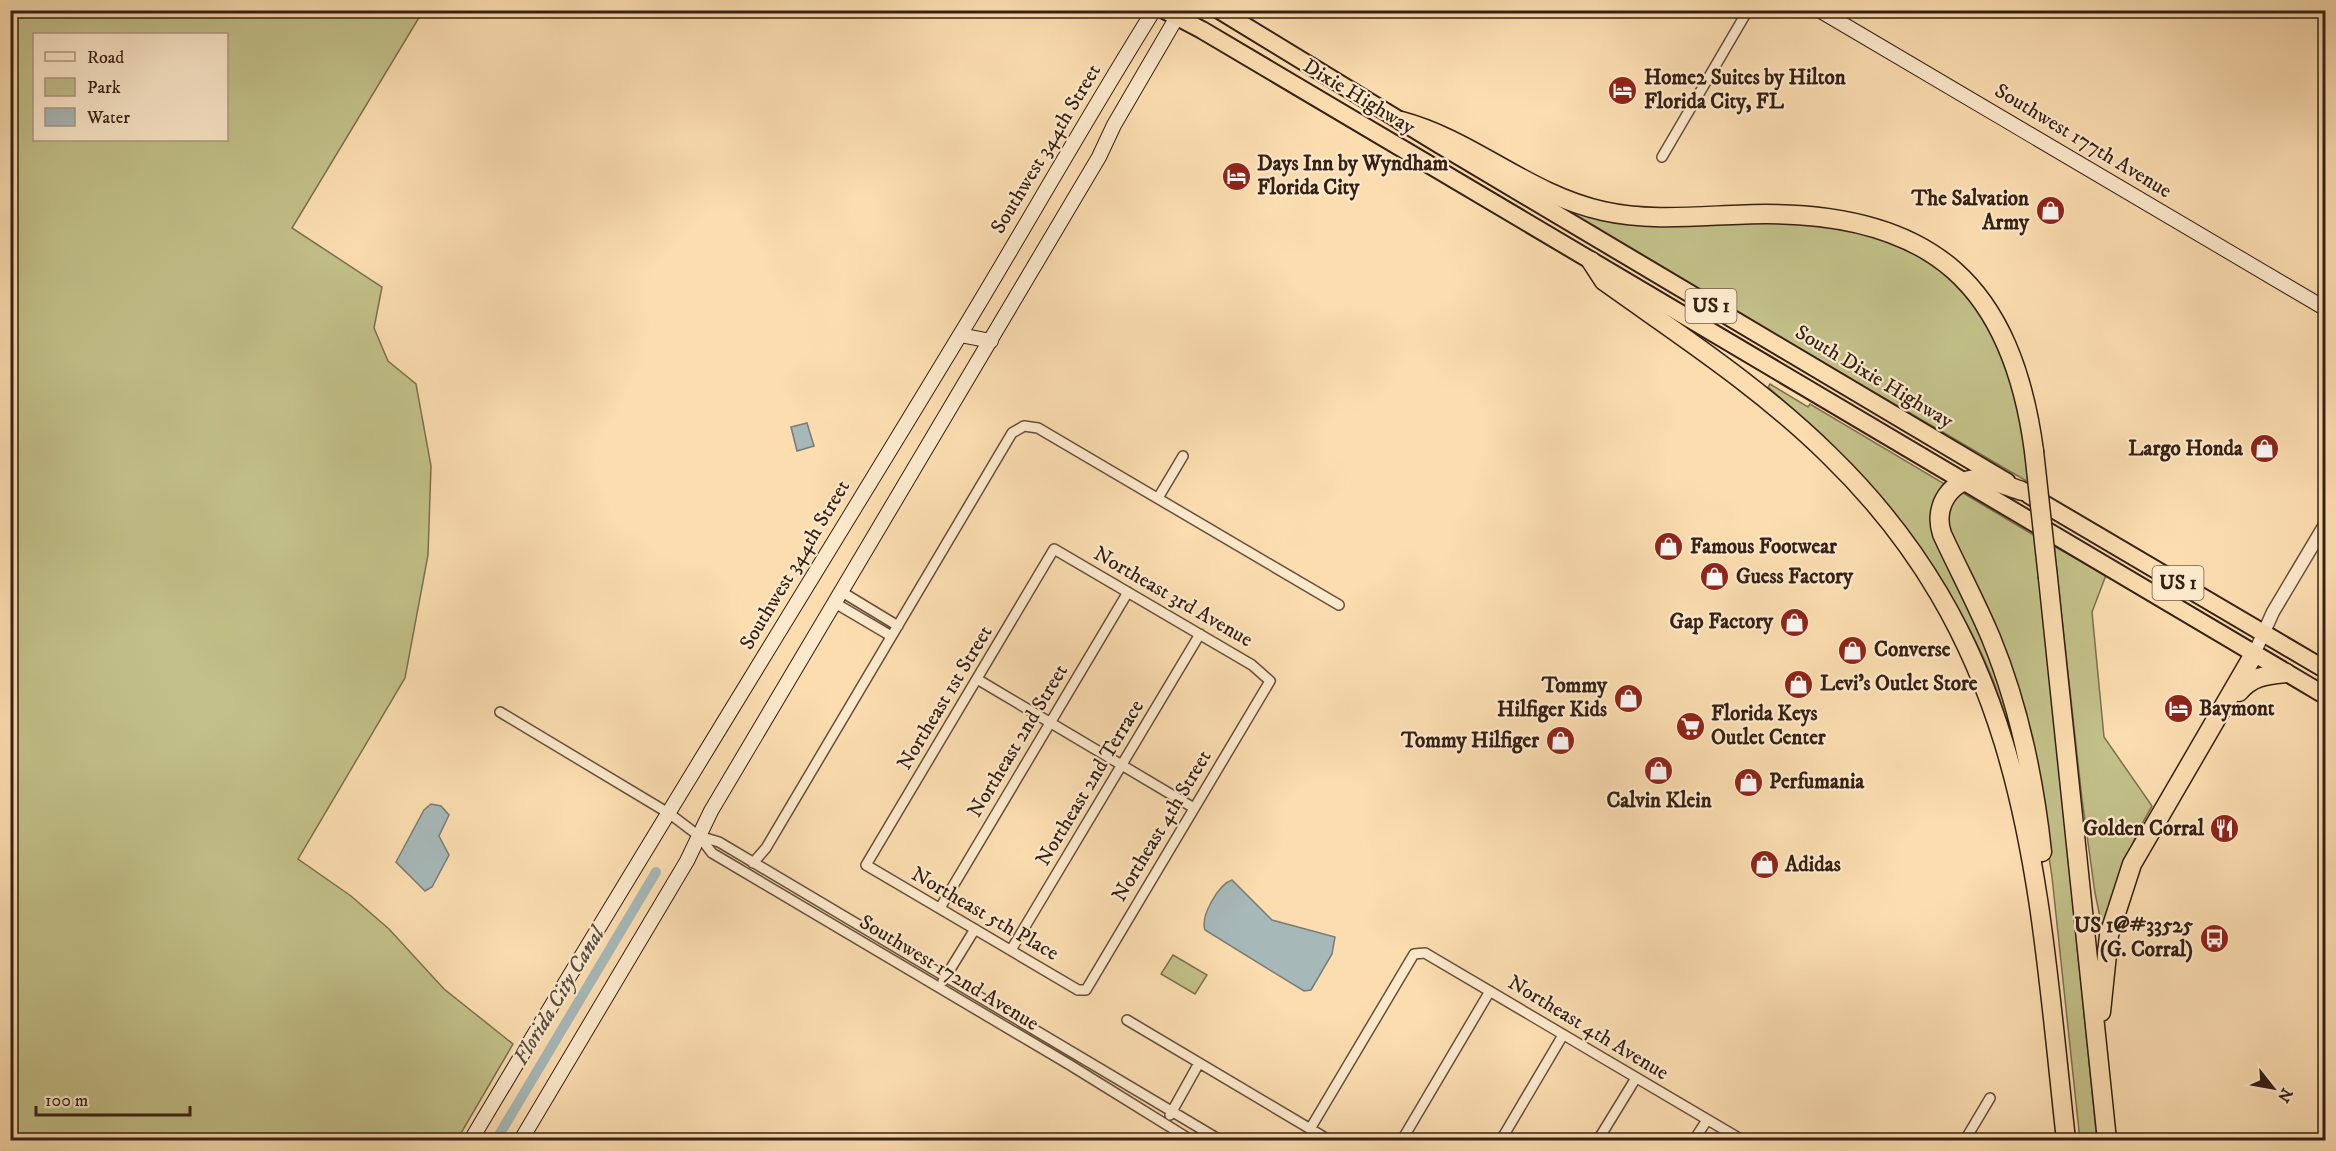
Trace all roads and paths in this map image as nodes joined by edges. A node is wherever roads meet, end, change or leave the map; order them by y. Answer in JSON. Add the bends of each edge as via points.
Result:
{"nodes":[{"id":1,"x":1154,"y":10,"type":"edge"},
{"id":2,"x":1219,"y":10,"type":"edge"},
{"id":3,"x":1748,"y":10,"type":"edge"},
{"id":4,"x":1819,"y":10,"type":"edge"},
{"id":5,"x":1174,"y":13,"type":"edge"},
{"id":6,"x":1401,"y":121,"type":"junction"},
{"id":7,"x":1662,"y":157,"type":"dead end"},
{"id":8,"x":1591,"y":261,"type":"junction"},
{"id":9,"x":2325,"y":309,"type":"edge"},
{"id":10,"x":960,"y":335,"type":"junction"},
{"id":11,"x":991,"y":341,"type":"junction"},
{"id":12,"x":982,"y":356,"type":"junction"},
{"id":13,"x":1183,"y":456,"type":"dead end"},
{"id":14,"x":1965,"y":482,"type":"junction"},
{"id":15,"x":2022,"y":490,"type":"junction"},
{"id":16,"x":1158,"y":498,"type":"junction"},
{"id":17,"x":2325,"y":523,"type":"edge"},
{"id":18,"x":1054,"y":549,"type":"joint"},
{"id":19,"x":1128,"y":592,"type":"junction"},
{"id":20,"x":838,"y":598,"type":"junction"},
{"id":21,"x":1339,"y":605,"type":"dead end"},
{"id":22,"x":898,"y":626,"type":"junction"},
{"id":23,"x":1200,"y":634,"type":"junction"},
{"id":24,"x":2264,"y":634,"type":"junction"},
{"id":25,"x":891,"y":636,"type":"junction"},
{"id":26,"x":2254,"y":654,"type":"junction"},
{"id":27,"x":2325,"y":670,"type":"edge"},
{"id":28,"x":2286,"y":673,"type":"junction"},
{"id":29,"x":977,"y":679,"type":"junction"},
{"id":30,"x":1270,"y":681,"type":"joint"},
{"id":31,"x":2325,"y":696,"type":"edge"},
{"id":32,"x":2227,"y":704,"type":"junction"},
{"id":33,"x":500,"y":712,"type":"dead end"},
{"id":34,"x":1050,"y":722,"type":"junction"},
{"id":35,"x":1122,"y":765,"type":"junction"},
{"id":36,"x":1194,"y":808,"type":"junction"},
{"id":37,"x":670,"y":814,"type":"junction"},
{"id":38,"x":699,"y":836,"type":"junction"},
{"id":39,"x":753,"y":863,"type":"junction"},
{"id":40,"x":866,"y":865,"type":"joint"},
{"id":41,"x":940,"y":908,"type":"junction"},
{"id":42,"x":975,"y":929,"type":"junction"},
{"id":43,"x":2042,"y":931,"type":"junction"},
{"id":44,"x":1011,"y":950,"type":"junction"},
{"id":45,"x":945,"y":977,"type":"junction"},
{"id":46,"x":939,"y":988,"type":"junction"},
{"id":47,"x":1086,"y":990,"type":"joint"},
{"id":48,"x":1490,"y":991,"type":"junction"},
{"id":49,"x":1127,"y":1020,"type":"dead end"},
{"id":50,"x":1563,"y":1035,"type":"junction"},
{"id":51,"x":2096,"y":1040,"type":"junction"},
{"id":52,"x":1199,"y":1063,"type":"junction"},
{"id":53,"x":1636,"y":1078,"type":"junction"},
{"id":54,"x":1990,"y":1098,"type":"dead end"},
{"id":55,"x":1172,"y":1112,"type":"junction"},
{"id":56,"x":1707,"y":1120,"type":"junction"},
{"id":57,"x":1166,"y":1126,"type":"junction"},
{"id":58,"x":1310,"y":1129,"type":"junction"},
{"id":59,"x":1188,"y":1139,"type":"edge"},
{"id":60,"x":471,"y":1140,"type":"edge"},
{"id":61,"x":521,"y":1140,"type":"edge"},
{"id":62,"x":1220,"y":1140,"type":"edge"},
{"id":63,"x":1329,"y":1140,"type":"edge"},
{"id":64,"x":1401,"y":1140,"type":"edge"},
{"id":65,"x":1501,"y":1140,"type":"edge"},
{"id":66,"x":1598,"y":1140,"type":"edge"},
{"id":67,"x":1695,"y":1140,"type":"edge"},
{"id":68,"x":1742,"y":1140,"type":"edge"},
{"id":69,"x":1965,"y":1140,"type":"edge"},
{"id":70,"x":2066,"y":1140,"type":"edge"},
{"id":71,"x":2107,"y":1140,"type":"edge"}],
"edges":[{"from":1,"to":10,"type":"main road","name":"Southwest 344th Street"},
{"from":2,"to":6,"type":"highway","name":"Dixie Highway","number":"US 1"},
{"from":3,"to":7,"type":"street"},
{"from":4,"to":9,"type":"main road","name":"Southwest 177th Avenue"},
{"from":5,"to":8,"type":"highway","name":"Dixie Highway","number":"US 1"},
{"from":5,"to":11,"type":"main road","via":[[1099,157]]},
{"from":6,"to":15,"type":"highway","name":"South Dixie Highway","number":"US 1"},
{"from":6,"to":51,"type":"highway","bridge":true,"via":[[1430,129],[1556,197],[1598,210],[1643,216],[1828,217],[1872,226],[1909,240],[1952,268],[1990,311],[2005,337],[2021,381],[2034,451]]},
{"from":8,"to":14,"type":"highway","name":"South Dixie Highway","number":"US 1"},
{"from":8,"to":43,"type":"highway","via":[[1604,281],[1742,380],[1815,441],[1868,496],[1915,556],[1964,639],[2004,736],[2029,837]]},
{"from":10,"to":11,"type":"main road"},
{"from":10,"to":12,"type":"main road"},
{"from":10,"to":37,"type":"main road","name":"Southwest 344th Street"},
{"from":11,"to":12,"type":"main road"},
{"from":12,"to":20,"type":"main road"},
{"from":13,"to":16,"type":"street"},
{"from":14,"to":15,"type":"highway","via":[[1988,480]]},
{"from":14,"to":26,"type":"highway","name":"South Dixie Highway","number":"US 1"},
{"from":14,"to":43,"type":"highway","via":[[1943,501],[1940,527],[1992,640],[2026,751],[2037,804],[2047,898]]},
{"from":15,"to":24,"type":"highway","name":"South Dixie Highway","number":"US 1"},
{"from":16,"to":21,"type":"street"},
{"from":16,"to":22,"type":"street","via":[[1038,428],[1031,425],[1017,429]]},
{"from":17,"to":24,"type":"street","via":[[2272,612]]},
{"from":18,"to":19,"type":"street","name":"Northeast 3rd Avenue"},
{"from":18,"to":29,"type":"street","name":"Northeast 1st Street"},
{"from":19,"to":23,"type":"street","name":"Northeast 3rd Avenue"},
{"from":19,"to":34,"type":"street","name":"Northeast 2nd Street"},
{"from":20,"to":22,"type":"street"},
{"from":20,"to":25,"type":"street"},
{"from":20,"to":38,"type":"main road"},
{"from":22,"to":25,"type":"street"},
{"from":23,"to":30,"type":"street","name":"Northeast 3rd Avenue","via":[[1262,671]]},
{"from":23,"to":35,"type":"street","name":"Northeast 2nd Terrace"},
{"from":24,"to":26,"type":"street"},
{"from":24,"to":27,"type":"highway","name":"South Dixie Highway","number":"US 1"},
{"from":25,"to":39,"type":"street","via":[[766,848]]},
{"from":26,"to":28,"type":"highway","name":"South Dixie Highway","number":"US 1"},
{"from":26,"to":32,"type":"highway"},
{"from":28,"to":31,"type":"highway","name":"South Dixie Highway","number":"US 1"},
{"from":28,"to":32,"type":"highway","via":[[2254,679]]},
{"from":29,"to":34,"type":"street"},
{"from":29,"to":40,"type":"street","name":"Northeast 1st Street"},
{"from":30,"to":36,"type":"street","name":"Northeast 4th Street"},
{"from":32,"to":51,"type":"highway","via":[[2144,839],[2126,878],[2106,950]]},
{"from":33,"to":37,"type":"street","name":"Southwest 172nd Avenue"},
{"from":34,"to":35,"type":"street"},
{"from":34,"to":41,"type":"street","name":"Northeast 2nd Street"},
{"from":35,"to":36,"type":"street"},
{"from":35,"to":44,"type":"street","name":"Northeast 2nd Terrace"},
{"from":36,"to":47,"type":"street","name":"Northeast 4th Street"},
{"from":37,"to":38,"type":"street","name":"Southwest 172nd Avenue"},
{"from":37,"to":60,"type":"main road","name":"Southwest 344th Street"},
{"from":38,"to":39,"type":"street","name":"Southwest 172nd Avenue","via":[[718,842]]},
{"from":38,"to":46,"type":"street","name":"Southwest 172nd Avenue","via":[[712,853]]},
{"from":38,"to":61,"type":"main road","via":[[682,871]]},
{"from":39,"to":45,"type":"street","name":"Southwest 172nd Avenue"},
{"from":40,"to":41,"type":"street","name":"Northeast 5th Place"},
{"from":41,"to":42,"type":"street","name":"Northeast 5th Place"},
{"from":42,"to":44,"type":"street","name":"Northeast 5th Place"},
{"from":42,"to":45,"type":"street"},
{"from":43,"to":70,"type":"highway"},
{"from":44,"to":47,"type":"street","name":"Northeast 5th Place","via":[[1078,990]]},
{"from":45,"to":46,"type":"street"},
{"from":45,"to":55,"type":"street","name":"Southwest 172nd Avenue"},
{"from":46,"to":57,"type":"street","name":"Southwest 172nd Avenue"},
{"from":48,"to":50,"type":"street","name":"Northeast 4th Avenue"},
{"from":48,"to":58,"type":"street","name":"Northeast 4th Avenue","via":[[1425,953],[1414,954]]},
{"from":48,"to":64,"type":"street"},
{"from":49,"to":52,"type":"street"},
{"from":50,"to":53,"type":"street","name":"Northeast 4th Avenue"},
{"from":50,"to":65,"type":"street"},
{"from":51,"to":71,"type":"highway"},
{"from":52,"to":55,"type":"street"},
{"from":52,"to":58,"type":"street"},
{"from":53,"to":56,"type":"street","name":"Northeast 4th Avenue"},
{"from":53,"to":66,"type":"street"},
{"from":54,"to":69,"type":"street"},
{"from":55,"to":57,"type":"street"},
{"from":55,"to":62,"type":"street","name":"Southwest 172nd Avenue"},
{"from":56,"to":67,"type":"street"},
{"from":56,"to":68,"type":"street","name":"Northeast 4th Avenue"},
{"from":57,"to":59,"type":"street","name":"Southwest 172nd Avenue"},
{"from":58,"to":63,"type":"street"}]}
